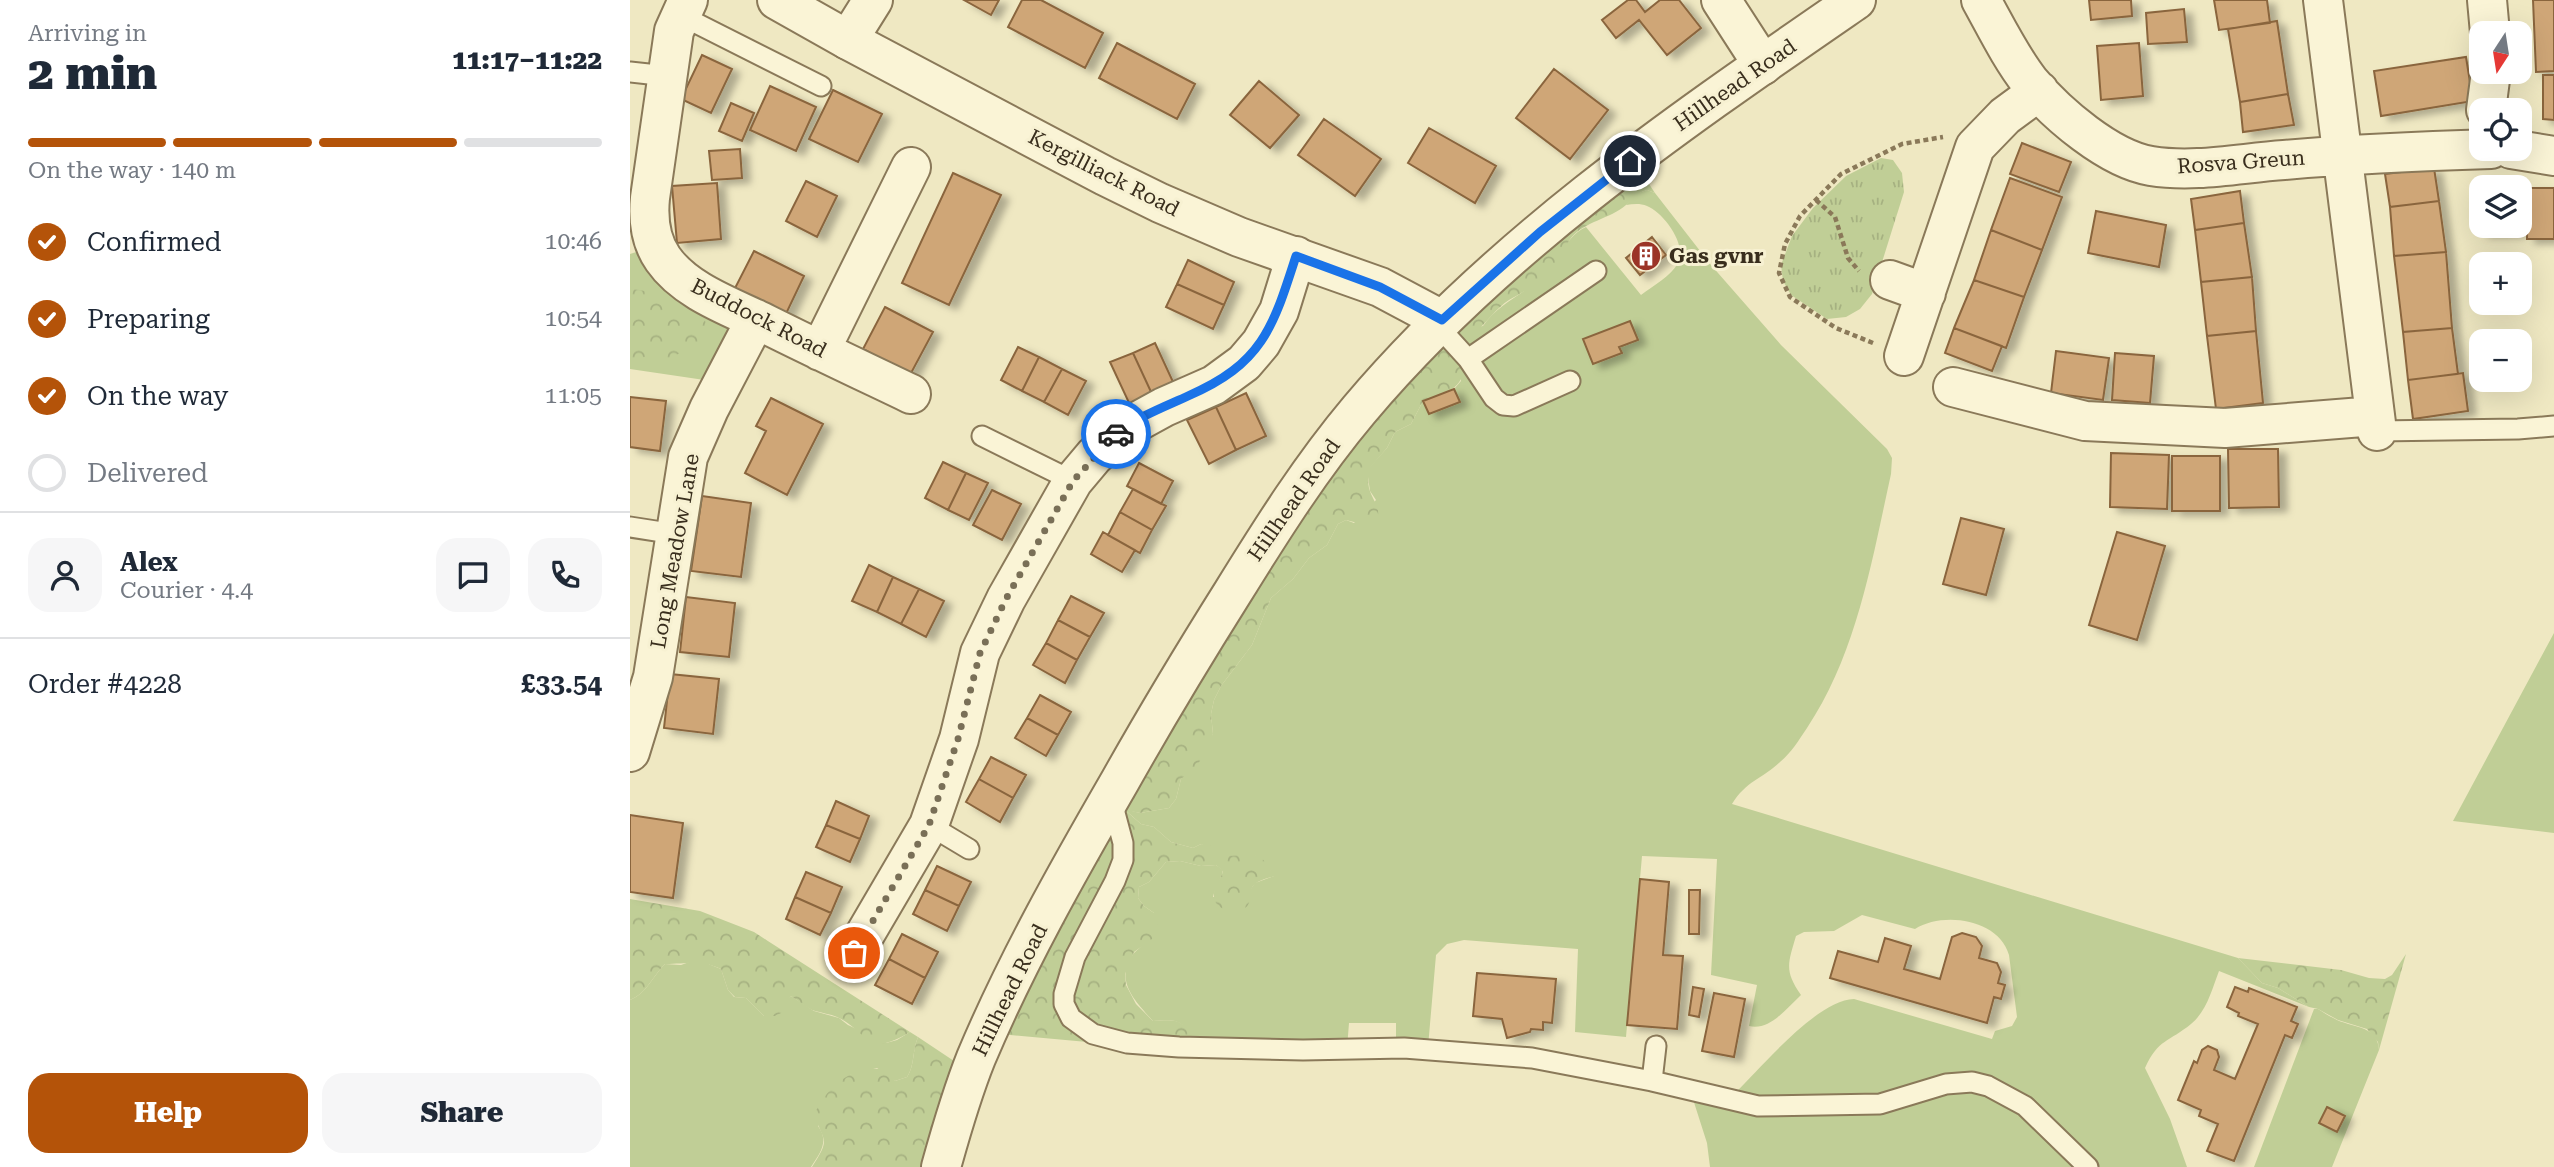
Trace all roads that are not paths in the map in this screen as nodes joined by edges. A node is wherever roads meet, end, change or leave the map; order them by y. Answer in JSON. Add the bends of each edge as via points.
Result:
{"nodes":[{"id":1,"x":777,"y":0,"type":"edge"},
{"id":2,"x":873,"y":0,"type":"edge"},
{"id":3,"x":1721,"y":0,"type":"edge"},
{"id":4,"x":1856,"y":0,"type":"edge"},
{"id":5,"x":1981,"y":0,"type":"edge"},
{"id":6,"x":2322,"y":0,"type":"edge"},
{"id":7,"x":2487,"y":0,"type":"edge"},
{"id":8,"x":684,"y":8,"type":"edge"},
{"id":9,"x":2489,"y":21,"type":"edge"},
{"id":10,"x":848,"y":40,"type":"junction"},
{"id":11,"x":1763,"y":65,"type":"junction"},
{"id":12,"x":648,"y":74,"type":"edge"},
{"id":13,"x":821,"y":86,"type":"dead end"},
{"id":14,"x":2039,"y":91,"type":"junction"},
{"id":15,"x":2469,"y":150,"type":"edge"},
{"id":16,"x":2532,"y":152,"type":"edge"},
{"id":17,"x":2342,"y":156,"type":"junction"},
{"id":18,"x":2554,"y":156,"type":"edge"},
{"id":19,"x":911,"y":167,"type":"dead end"},
{"id":20,"x":642,"y":248,"type":"edge"},
{"id":21,"x":1296,"y":256,"type":"junction"},
{"id":22,"x":1596,"y":271,"type":"dead end"},
{"id":23,"x":1889,"y":280,"type":"road end"},
{"id":24,"x":1926,"y":293,"type":"junction"},
{"id":25,"x":756,"y":319,"type":"junction"},
{"id":26,"x":1439,"y":322,"type":"junction"},
{"id":27,"x":820,"y":351,"type":"junction"},
{"id":28,"x":1904,"y":356,"type":"road end"},
{"id":29,"x":1468,"y":359,"type":"junction"},
{"id":30,"x":1570,"y":381,"type":"dead end"},
{"id":31,"x":1953,"y":387,"type":"dead end"},
{"id":32,"x":911,"y":394,"type":"dead end"},
{"id":33,"x":2376,"y":424,"type":"junction"},
{"id":34,"x":2554,"y":426,"type":"edge"},
{"id":35,"x":982,"y":436,"type":"dead end"},
{"id":36,"x":1073,"y":481,"type":"junction"},
{"id":37,"x":630,"y":527,"type":"edge"},
{"id":38,"x":675,"y":534,"type":"junction"},
{"id":39,"x":630,"y":752,"type":"edge"},
{"id":40,"x":1111,"y":797,"type":"junction"},
{"id":41,"x":929,"y":825,"type":"junction"},
{"id":42,"x":969,"y":849,"type":"dead end"},
{"id":43,"x":854,"y":953,"type":"dead end"},
{"id":44,"x":1656,"y":1046,"type":"dead end"},
{"id":45,"x":1652,"y":1081,"type":"junction"},
{"id":46,"x":941,"y":1167,"type":"edge"},
{"id":47,"x":2088,"y":1167,"type":"edge"}],
"edges":[{"from":1,"to":10,"type":"street","name":"Kergilliack Road"},
{"from":2,"to":10,"type":"street"},
{"from":3,"to":11,"type":"street"},
{"from":4,"to":11,"type":"street","name":"Hillhead Road"},
{"from":5,"to":14,"type":"street","name":"Rosva Greun"},
{"from":6,"to":17,"type":"street"},
{"from":7,"to":9,"type":"street"},
{"from":8,"to":12,"type":"street","name":"Buddock Road"},
{"from":8,"to":13,"type":"lane"},
{"from":10,"to":21,"type":"street","name":"Kergilliack Road","via":[[1105,176],[1211,225]]},
{"from":11,"to":26,"type":"street","name":"Hillhead Road","via":[[1569,208]]},
{"from":12,"to":20,"type":"street","name":"Buddock Road","via":[[649,210]]},
{"from":14,"to":17,"type":"street","name":"Rosva Greun","via":[[2093,139],[2150,166],[2219,167]]},
{"from":14,"to":24,"type":"street","via":[[1982,138],[1970,159]]},
{"from":15,"to":17,"type":"street","name":"Rosva Greun"},
{"from":16,"to":18,"type":"street"},
{"from":17,"to":33,"type":"street"},
{"from":19,"to":27,"type":"street"},
{"from":20,"to":25,"type":"street","name":"Buddock Road","via":[[713,299]]},
{"from":21,"to":26,"type":"street","name":"Kergilliack Road","via":[[1380,287]]},
{"from":21,"to":36,"type":"street","via":[[1279,311],[1244,363],[1214,385],[1122,430]]},
{"from":22,"to":29,"type":"lane"},
{"from":23,"to":24,"type":"street"},
{"from":24,"to":28,"type":"street"},
{"from":25,"to":27,"type":"street","name":"Buddock Road"},
{"from":25,"to":38,"type":"street","name":"Long Meadow Lane","via":[[688,457]]},
{"from":26,"to":29,"type":"lane"},
{"from":26,"to":40,"type":"street","name":"Hillhead Road","via":[[1358,411],[1300,486]]},
{"from":27,"to":32,"type":"street","name":"Buddock Road"},
{"from":29,"to":30,"type":"lane","via":[[1494,398],[1509,407]]},
{"from":31,"to":33,"type":"street","via":[[2085,421],[2225,428]]},
{"from":33,"to":34,"type":"lane"},
{"from":35,"to":36,"type":"lane"},
{"from":36,"to":41,"type":"street","via":[[980,653]]},
{"from":37,"to":38,"type":"lane"},
{"from":38,"to":39,"type":"street","name":"Long Meadow Lane","via":[[653,677]]},
{"from":40,"to":45,"type":"lane","via":[[1123,860],[1075,957],[1064,994],[1066,1011],[1084,1030],[1126,1043],[1179,1047],[1445,1049],[1532,1058]]},
{"from":40,"to":46,"type":"street","name":"Hillhead Road","via":[[988,1032]]},
{"from":41,"to":42,"type":"lane"},
{"from":41,"to":43,"type":"street"},
{"from":44,"to":45,"type":"lane"},
{"from":45,"to":47,"type":"lane","via":[[1758,1106],[1880,1104],[1946,1084],[1972,1082],[2025,1106]]}]}
